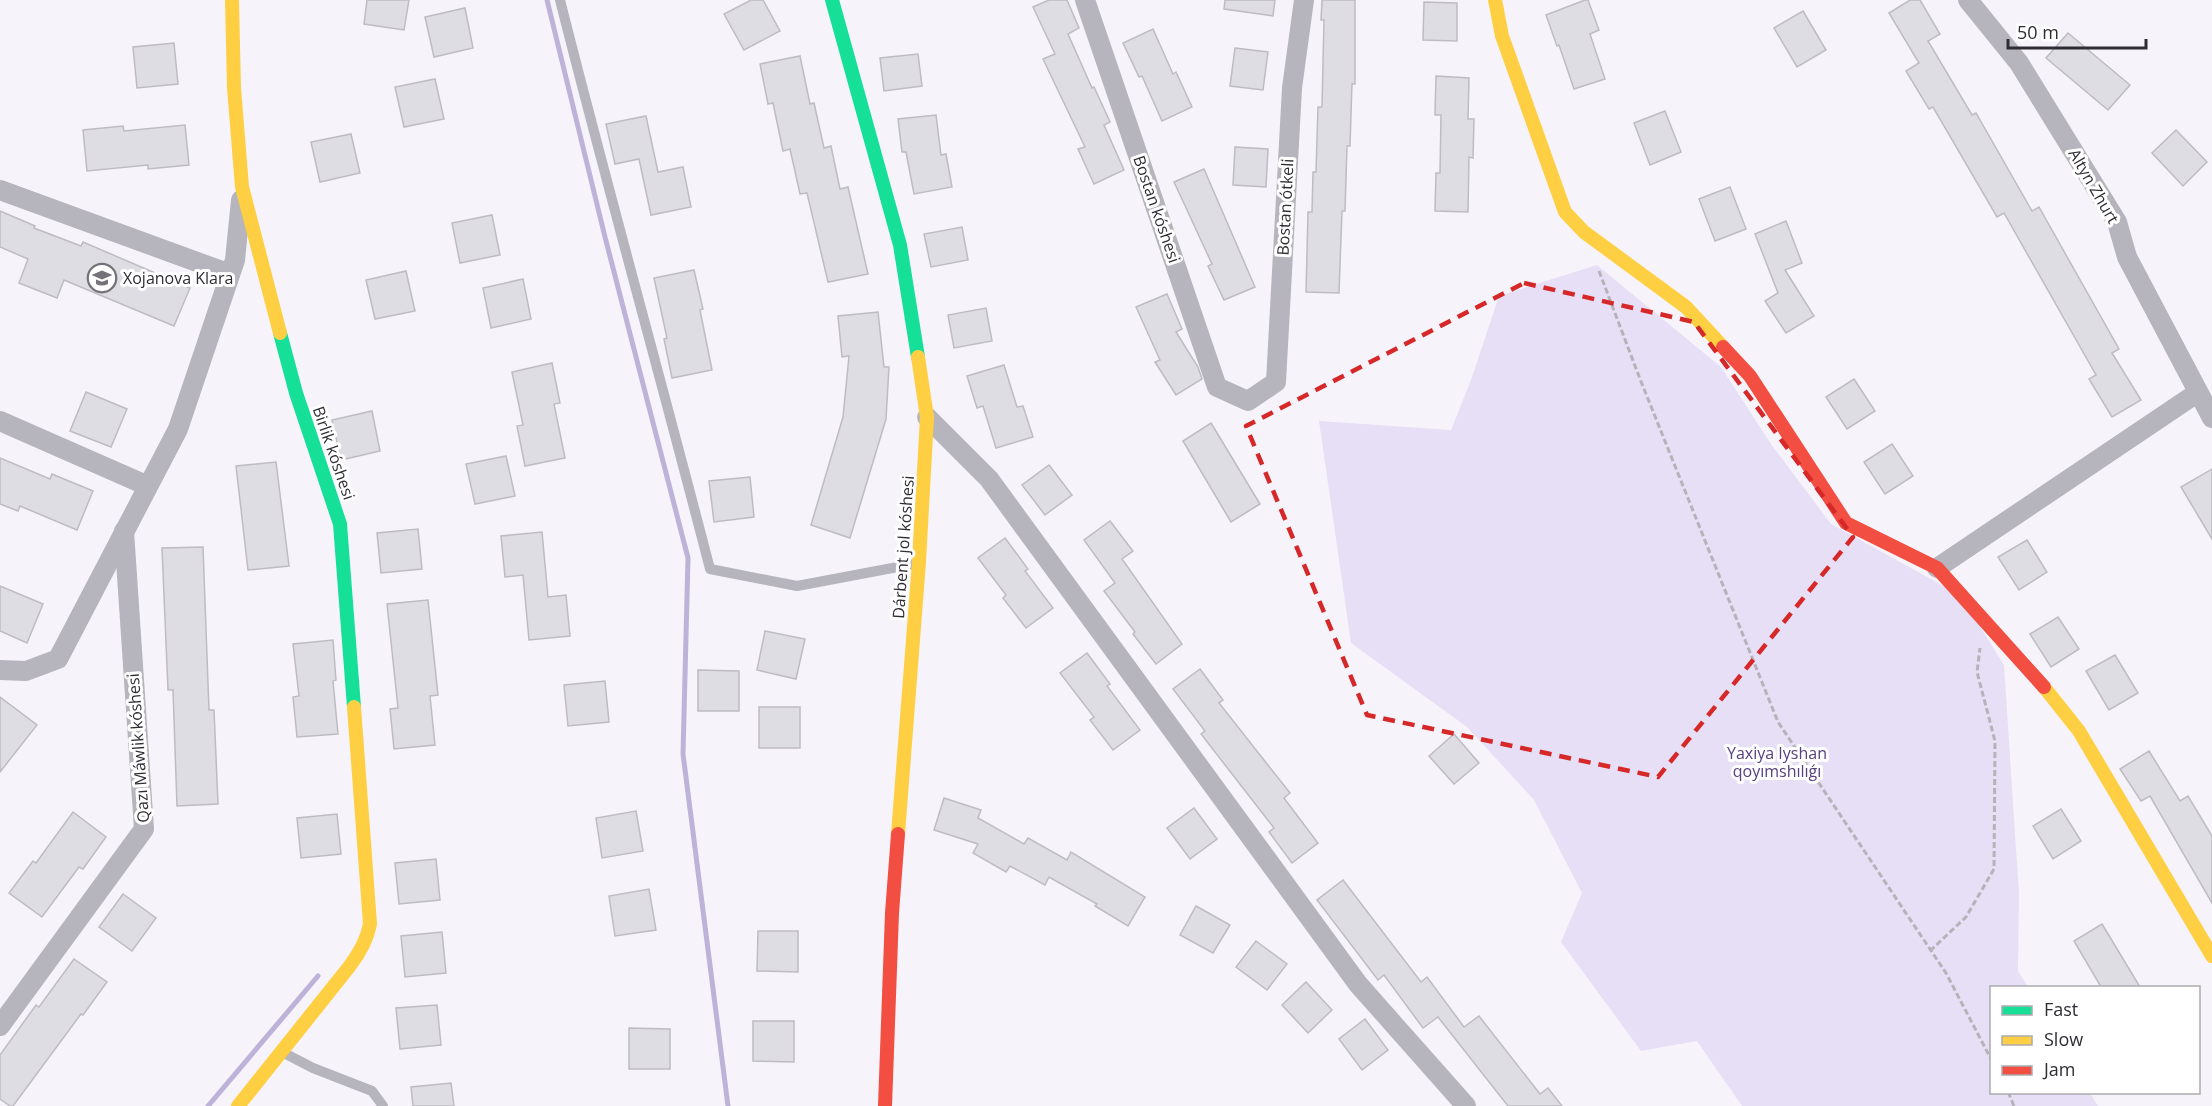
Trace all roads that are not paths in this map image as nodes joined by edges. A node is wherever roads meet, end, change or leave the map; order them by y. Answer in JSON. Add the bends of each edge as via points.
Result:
{"nodes":[{"id":1,"x":231,"y":0,"type":"edge"},
{"id":2,"x":560,"y":0,"type":"edge"},
{"id":3,"x":832,"y":0,"type":"edge"},
{"id":4,"x":1086,"y":0,"type":"edge"},
{"id":5,"x":1304,"y":0,"type":"edge"},
{"id":6,"x":1495,"y":0,"type":"edge"},
{"id":7,"x":1968,"y":0,"type":"edge"},
{"id":8,"x":242,"y":187,"type":"junction"},
{"id":9,"x":0,"y":190,"type":"edge"},
{"id":10,"x":230,"y":274,"type":"junction"},
{"id":11,"x":2197,"y":393,"type":"junction"},
{"id":12,"x":1248,"y":401,"type":"joint"},
{"id":13,"x":927,"y":417,"type":"junction"},
{"id":14,"x":2212,"y":418,"type":"edge"},
{"id":15,"x":0,"y":421,"type":"edge"},
{"id":16,"x":148,"y":486,"type":"junction"},
{"id":17,"x":124,"y":530,"type":"junction"},
{"id":18,"x":919,"y":562,"type":"junction"},
{"id":19,"x":1937,"y":568,"type":"junction"},
{"id":20,"x":0,"y":670,"type":"edge"},
{"id":21,"x":2212,"y":956,"type":"edge"},
{"id":22,"x":0,"y":1026,"type":"edge"},
{"id":23,"x":284,"y":1053,"type":"junction"},
{"id":24,"x":238,"y":1106,"type":"edge"},
{"id":25,"x":383,"y":1106,"type":"edge"},
{"id":26,"x":885,"y":1106,"type":"edge"},
{"id":27,"x":1466,"y":1106,"type":"edge"}],
"edges":[{"from":1,"to":8,"type":"street","name":"Birlik kóshesi"},
{"from":2,"to":18,"type":"lane","via":[[710,569],[797,586]]},
{"from":3,"to":13,"type":"street","name":"Dárbent jol kóshesi","via":[[900,245]]},
{"from":4,"to":12,"type":"street","name":"Bostan kóshesi","via":[[1217,387]]},
{"from":5,"to":12,"type":"street","name":"Bostan ótkeli","via":[[1292,88],[1276,382]]},
{"from":6,"to":19,"type":"street","via":[[1502,36],[1565,212],[1584,232],[1686,307],[1750,376],[1846,523]]},
{"from":7,"to":11,"type":"street","name":"Altyn Zhurt","via":[[2019,63],[2117,222],[2127,257]]},
{"from":8,"to":10,"type":"street","via":[[235,260]]},
{"from":8,"to":23,"type":"street","name":"Birlik kóshesi","via":[[296,393],[340,524],[370,924],[367,940]]},
{"from":9,"to":10,"type":"street"},
{"from":10,"to":16,"type":"street","via":[[178,429]]},
{"from":11,"to":14,"type":"street","name":"Altyn Zhurt"},
{"from":11,"to":19,"type":"street"},
{"from":13,"to":18,"type":"street","name":"Dárbent jol kóshesi"},
{"from":13,"to":27,"type":"street","via":[[989,479],[1358,984]]},
{"from":15,"to":16,"type":"street"},
{"from":16,"to":17,"type":"street"},
{"from":17,"to":20,"type":"street","via":[[58,659],[26,671]]},
{"from":17,"to":22,"type":"street","name":"Qazı Máwlik kóshesi","via":[[144,829]]},
{"from":18,"to":26,"type":"street","name":"Dárbent jol kóshesi","via":[[892,913]]},
{"from":19,"to":21,"type":"street","via":[[2079,731]]},
{"from":23,"to":24,"type":"street"},
{"from":23,"to":25,"type":"lane","via":[[372,1091]]}]}
